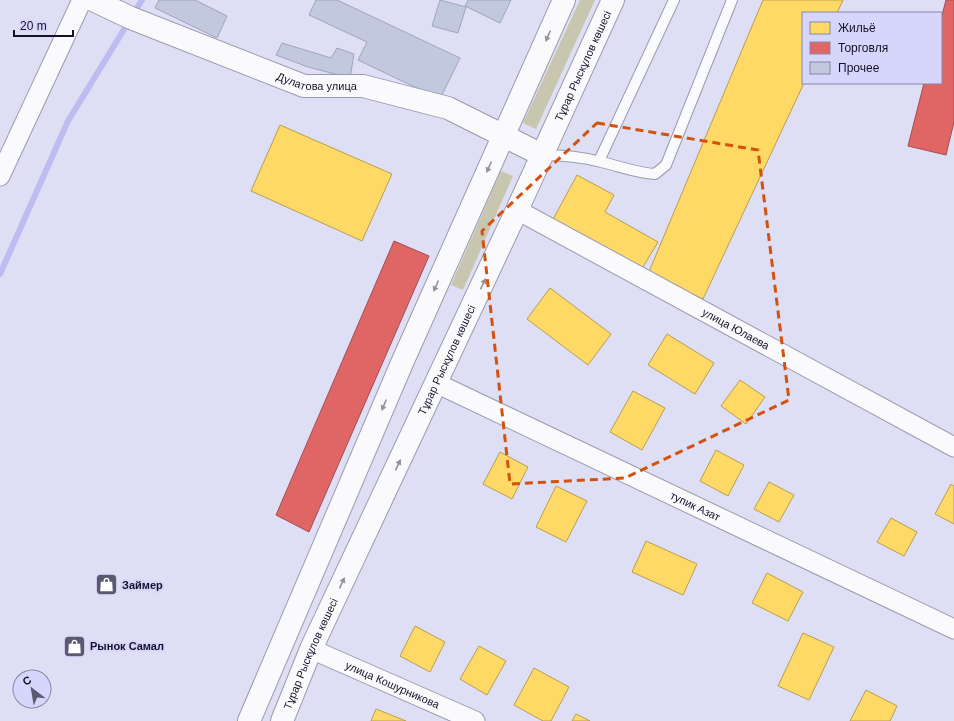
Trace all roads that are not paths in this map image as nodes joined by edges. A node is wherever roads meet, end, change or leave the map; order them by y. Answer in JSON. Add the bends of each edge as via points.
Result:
{"nodes":[{"id":1,"x":82,"y":0,"type":"edge"},
{"id":2,"x":93,"y":0,"type":"edge"},
{"id":3,"x":564,"y":0,"type":"edge"},
{"id":4,"x":613,"y":0,"type":"edge"},
{"id":5,"x":674,"y":0,"type":"edge"},
{"id":6,"x":732,"y":0,"type":"edge"},
{"id":7,"x":504,"y":136,"type":"junction"},
{"id":8,"x":542,"y":155,"type":"junction"},
{"id":9,"x":599,"y":161,"type":"junction"},
{"id":10,"x":2,"y":164,"type":"edge"},
{"id":11,"x":517,"y":210,"type":"junction"},
{"id":12,"x":436,"y":383,"type":"junction"},
{"id":13,"x":954,"y":447,"type":"edge"},
{"id":14,"x":954,"y":629,"type":"edge"},
{"id":15,"x":311,"y":649,"type":"junction"},
{"id":16,"x":249,"y":721,"type":"edge"},
{"id":17,"x":282,"y":721,"type":"edge"},
{"id":18,"x":475,"y":721,"type":"edge"}],
"edges":[{"from":1,"to":10,"type":"street"},
{"from":2,"to":7,"type":"main road","name":"Дулатова улица","via":[[131,18],[304,86],[364,86],[448,108]]},
{"from":3,"to":7,"type":"main road","one_way":true},
{"from":4,"to":8,"type":"main road","name":"Тұрар Рыскұлов көшесі"},
{"from":5,"to":9,"type":"lane"},
{"from":6,"to":9,"type":"lane","via":[[666,165],[655,174]]},
{"from":7,"to":8,"type":"main road","name":"Дулатова улица"},
{"from":7,"to":16,"type":"main road","one_way":true,"via":[[402,363]]},
{"from":8,"to":9,"type":"lane"},
{"from":8,"to":11,"type":"main road","name":"Тұрар Рыскұлов көшесі"},
{"from":12,"to":11,"type":"main road","name":"Тұрар Рыскұлов көшесі","one_way":true},
{"from":11,"to":13,"type":"street","name":"улица Юлаева"},
{"from":12,"to":14,"type":"street","name":"тупик Азат"},
{"from":15,"to":12,"type":"main road","name":"Тұрар Рыскұлов көшесі","one_way":true},
{"from":15,"to":17,"type":"main road","name":"Тұрар Рыскұлов көшесі"},
{"from":15,"to":18,"type":"street","name":"улица Кошурникова"}]}
